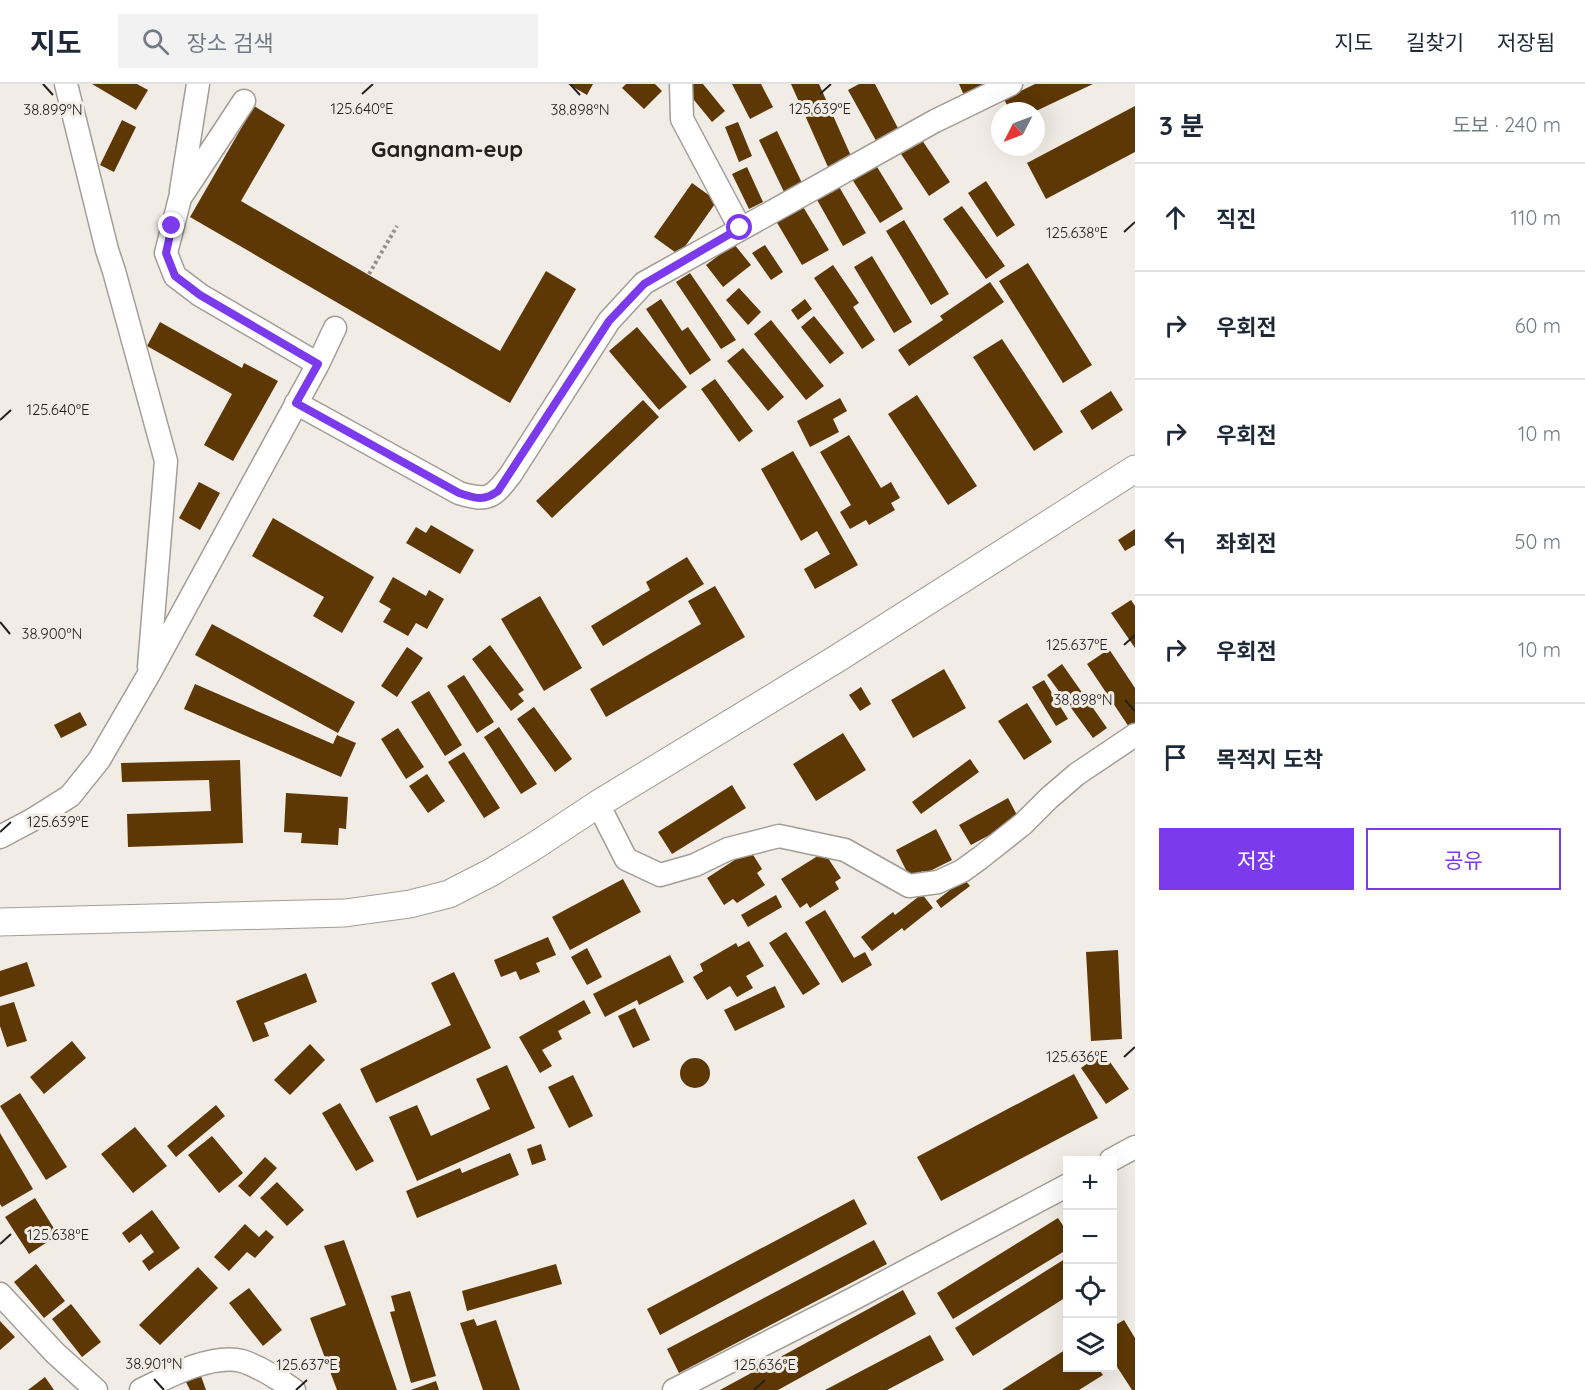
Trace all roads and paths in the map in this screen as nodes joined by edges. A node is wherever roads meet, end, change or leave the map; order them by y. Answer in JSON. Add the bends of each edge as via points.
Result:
{"nodes":[{"id":1,"x":66,"y":84,"type":"edge"},
{"id":2,"x":198,"y":84,"type":"edge"},
{"id":3,"x":681,"y":84,"type":"edge"},
{"id":4,"x":1011,"y":84,"type":"edge"},
{"id":5,"x":244,"y":101,"type":"dead end"},
{"id":6,"x":180,"y":198,"type":"junction"},
{"id":7,"x":397,"y":226,"type":"dead end"},
{"id":8,"x":740,"y":228,"type":"junction"},
{"id":9,"x":369,"y":274,"type":"dead end"},
{"id":10,"x":335,"y":328,"type":"dead end"},
{"id":11,"x":318,"y":364,"type":"junction"},
{"id":12,"x":296,"y":403,"type":"junction"},
{"id":13,"x":1135,"y":469,"type":"edge"},
{"id":14,"x":149,"y":674,"type":"junction"},
{"id":15,"x":1135,"y":735,"type":"edge"},
{"id":16,"x":598,"y":804,"type":"junction"},
{"id":17,"x":0,"y":837,"type":"edge"},
{"id":18,"x":0,"y":922,"type":"edge"},
{"id":19,"x":1135,"y":1147,"type":"edge"},
{"id":20,"x":1117,"y":1158,"type":"edge"},
{"id":21,"x":1063,"y":1188,"type":"edge"},
{"id":22,"x":0,"y":1294,"type":"edge"},
{"id":23,"x":96,"y":1390,"type":"edge"},
{"id":24,"x":141,"y":1390,"type":"edge"},
{"id":25,"x":294,"y":1390,"type":"edge"},
{"id":26,"x":674,"y":1390,"type":"edge"}],
"edges":[{"from":1,"to":14,"type":"street","via":[[166,461]]},
{"from":2,"to":6,"type":"street"},
{"from":3,"to":8,"type":"street","via":[[682,119]]},
{"from":4,"to":8,"type":"street"},
{"from":5,"to":6,"type":"street"},
{"from":6,"to":11,"type":"street","via":[[166,253],[175,276],[200,295]]},
{"from":7,"to":9,"type":"path"},
{"from":8,"to":12,"type":"street","via":[[644,284],[609,321],[511,474],[489,498],[459,493]]},
{"from":10,"to":11,"type":"street"},
{"from":11,"to":12,"type":"street"},
{"from":12,"to":14,"type":"street"},
{"from":13,"to":16,"type":"street","via":[[838,658]]},
{"from":14,"to":17,"type":"street","via":[[99,760],[70,796]]},
{"from":15,"to":16,"type":"street","via":[[1077,774],[1023,824],[962,871],[938,882],[909,886],[845,850],[779,836],[728,849],[695,865],[660,875],[626,859]]},
{"from":16,"to":18,"type":"street","via":[[490,873],[449,894],[410,904],[345,913]]},
{"from":19,"to":20,"type":"street"},
{"from":21,"to":26,"type":"street"},
{"from":22,"to":23,"type":"street"},
{"from":24,"to":25,"type":"street","via":[[169,1376],[219,1360],[240,1361]]}]}
